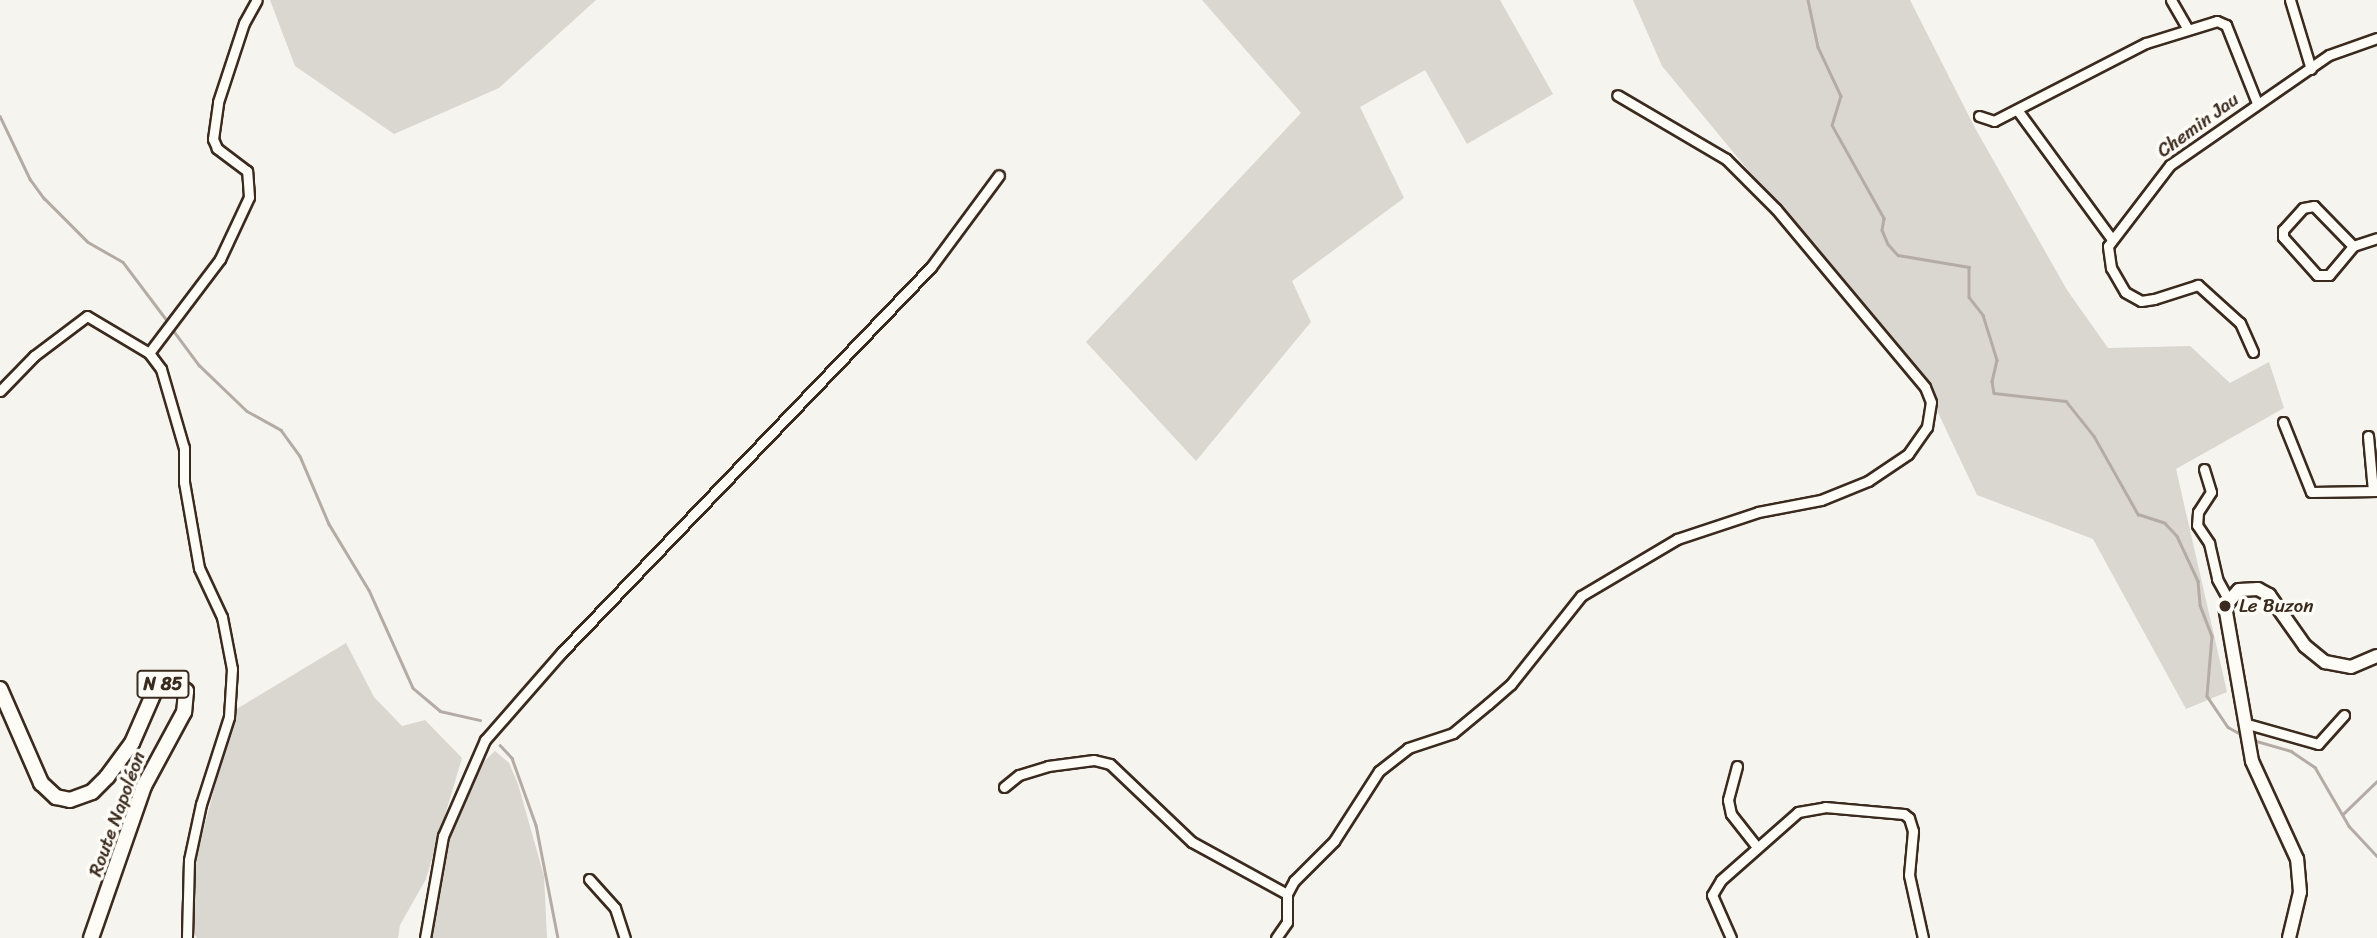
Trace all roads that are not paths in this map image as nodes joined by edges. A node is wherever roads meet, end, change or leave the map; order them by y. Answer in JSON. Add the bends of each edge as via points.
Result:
{"nodes":[{"id":1,"x":257,"y":0,"type":"edge"},
{"id":2,"x":2171,"y":0,"type":"edge"},
{"id":3,"x":2290,"y":0,"type":"edge"},
{"id":4,"x":2188,"y":30,"type":"junction"},
{"id":5,"x":2377,"y":38,"type":"edge"},
{"id":6,"x":2311,"y":68,"type":"junction"},
{"id":7,"x":1617,"y":95,"type":"dead end"},
{"id":8,"x":2257,"y":103,"type":"junction"},
{"id":9,"x":2018,"y":111,"type":"junction"},
{"id":10,"x":1979,"y":116,"type":"dead end"},
{"id":11,"x":999,"y":175,"type":"dead end"},
{"id":12,"x":2111,"y":238,"type":"junction"},
{"id":13,"x":2377,"y":238,"type":"edge"},
{"id":14,"x":2353,"y":246,"type":"junction"},
{"id":15,"x":2253,"y":352,"type":"dead end"},
{"id":16,"x":149,"y":353,"type":"junction"},
{"id":17,"x":0,"y":391,"type":"edge"},
{"id":18,"x":2283,"y":422,"type":"dead end"},
{"id":19,"x":2368,"y":436,"type":"dead end"},
{"id":20,"x":2204,"y":469,"type":"dead end"},
{"id":21,"x":2375,"y":491,"type":"edge"},
{"id":22,"x":2228,"y":599,"type":"junction"},
{"id":23,"x":2377,"y":656,"type":"edge"},
{"id":24,"x":0,"y":689,"type":"edge"},
{"id":25,"x":2344,"y":715,"type":"dead end"},
{"id":26,"x":2245,"y":731,"type":"junction"},
{"id":27,"x":1737,"y":766,"type":"dead end"},
{"id":28,"x":1004,"y":786,"type":"dead end"},
{"id":29,"x":1757,"y":847,"type":"junction"},
{"id":30,"x":589,"y":879,"type":"dead end"},
{"id":31,"x":1287,"y":894,"type":"junction"},
{"id":32,"x":1922,"y":937,"type":"edge"},
{"id":33,"x":91,"y":938,"type":"edge"},
{"id":34,"x":187,"y":938,"type":"edge"},
{"id":35,"x":425,"y":938,"type":"edge"},
{"id":36,"x":625,"y":938,"type":"edge"},
{"id":37,"x":1276,"y":938,"type":"edge"},
{"id":38,"x":1731,"y":938,"type":"edge"},
{"id":39,"x":2289,"y":938,"type":"edge"}],
"edges":[{"from":1,"to":16,"type":"street","via":[[218,102],[213,139],[217,148],[247,172],[249,197],[220,260]]},
{"from":2,"to":4,"type":"street"},
{"from":3,"to":6,"type":"street"},
{"from":4,"to":8,"type":"street","via":[[2217,22],[2226,25]]},
{"from":4,"to":9,"type":"street","via":[[2146,43]]},
{"from":5,"to":6,"type":"street","name":"Chemin Jau","via":[[2334,51]]},
{"from":6,"to":8,"type":"street","name":"Chemin Jau"},
{"from":7,"to":31,"type":"street","via":[[1742,174],[1912,369],[1931,402],[1920,441],[1868,481],[1821,500],[1758,512],[1677,539],[1581,596],[1511,684],[1453,733],[1398,753],[1379,771],[1334,841]]},
{"from":8,"to":12,"type":"street","name":"Chemin Jau","via":[[2170,165]]},
{"from":9,"to":10,"type":"street","via":[[1994,121]]},
{"from":9,"to":12,"type":"street"},
{"from":11,"to":35,"type":"street","via":[[931,267],[580,634],[485,740],[443,836]]},
{"from":12,"to":15,"type":"street","via":[[2106,250],[2125,292],[2141,300],[2154,299],[2198,285],[2240,323]]},
{"from":13,"to":14,"type":"street"},
{"from":14,"to":14,"type":"street","via":[[2314,206],[2303,208],[2283,230],[2283,237],[2317,275],[2329,275]]},
{"from":16,"to":17,"type":"street","via":[[97,318],[81,317]]},
{"from":16,"to":34,"type":"street","via":[[157,362],[180,428],[195,552],[222,617],[232,669],[229,717],[201,804],[189,860]]},
{"from":18,"to":21,"type":"street","via":[[2311,492]]},
{"from":19,"to":21,"type":"street"},
{"from":20,"to":22,"type":"street","via":[[2211,492],[2198,512],[2197,525],[2209,543],[2217,579]]},
{"from":22,"to":23,"type":"main road","via":[[2245,588],[2263,591],[2305,646],[2334,666],[2351,667]]},
{"from":22,"to":26,"type":"main road","via":[[2224,617]]},
{"from":24,"to":33,"type":"main road","name":"Route Napoléon","number":"N 85","via":[[41,783],[56,797],[70,800],[92,792],[107,777],[132,743],[156,688],[173,682],[186,691],[184,712],[149,776]]},
{"from":25,"to":26,"type":"street","via":[[2318,744]]},
{"from":26,"to":39,"type":"main road","via":[[2257,775],[2297,859],[2300,892]]},
{"from":27,"to":29,"type":"street","via":[[1728,800],[1731,814]]},
{"from":28,"to":31,"type":"street","via":[[1019,775],[1048,766],[1094,760],[1110,764],[1192,842]]},
{"from":29,"to":32,"type":"street","via":[[1798,812],[1904,814],[1913,831],[1909,875]]},
{"from":29,"to":38,"type":"street","via":[[1721,880],[1712,895]]},
{"from":30,"to":36,"type":"street","via":[[615,908]]},
{"from":31,"to":37,"type":"street","via":[[1287,922]]}]}
